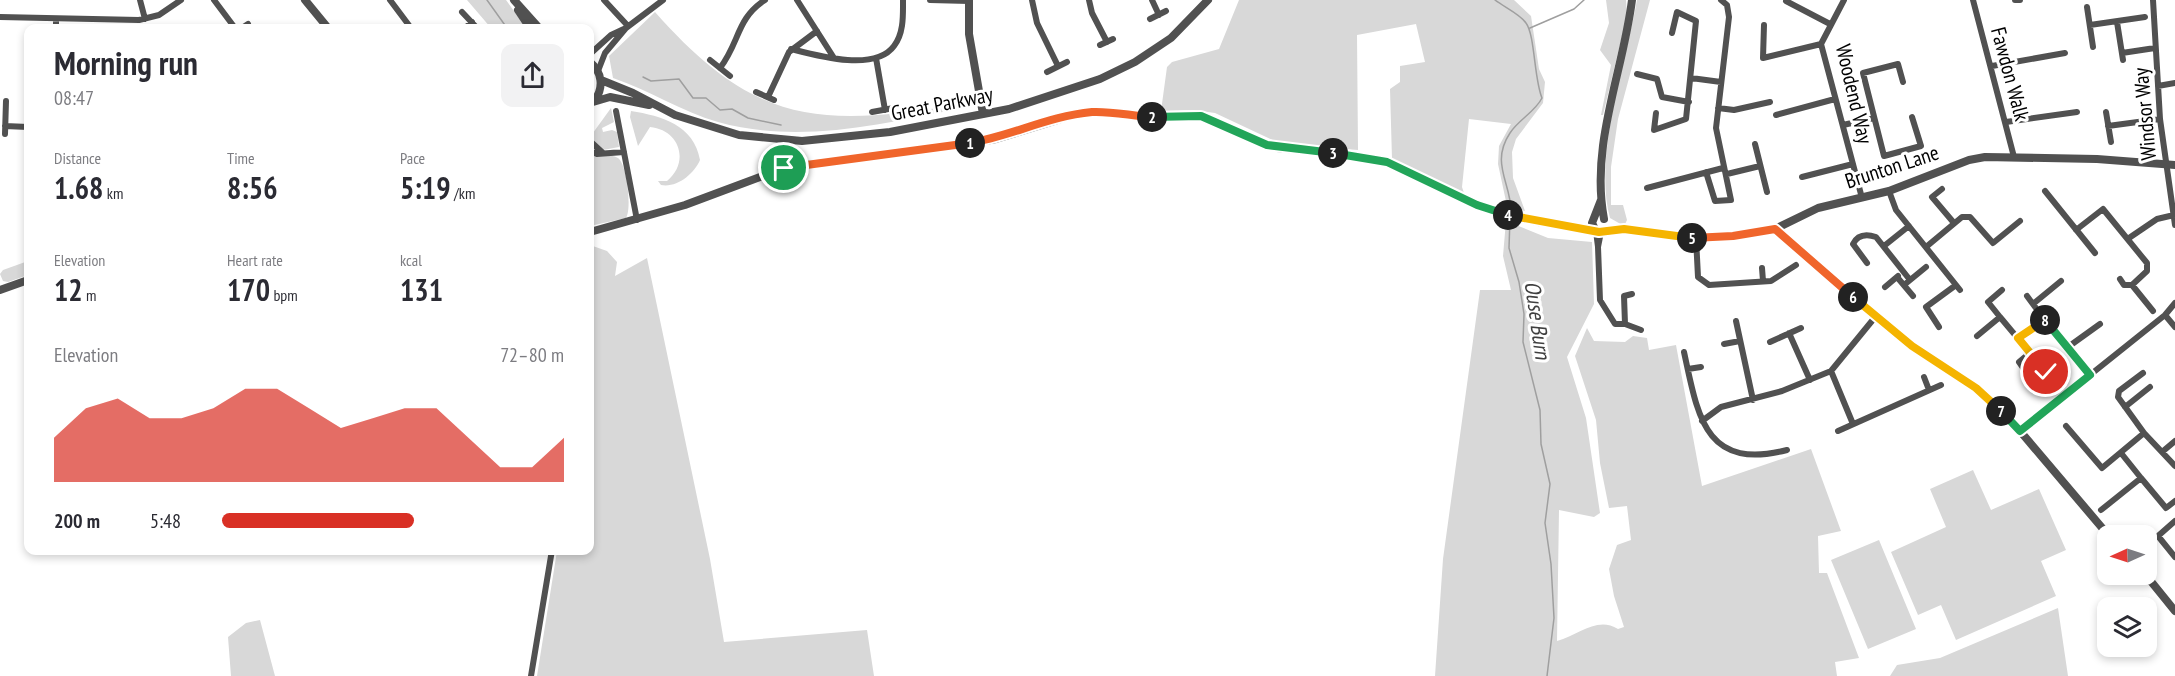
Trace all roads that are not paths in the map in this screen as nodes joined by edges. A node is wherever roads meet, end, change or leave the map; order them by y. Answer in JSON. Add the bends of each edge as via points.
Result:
{"nodes":[{"id":1,"x":140,"y":0,"type":"edge"},
{"id":2,"x":181,"y":0,"type":"edge"},
{"id":3,"x":214,"y":0,"type":"edge"},
{"id":4,"x":305,"y":0,"type":"edge"},
{"id":5,"x":390,"y":0,"type":"edge"},
{"id":6,"x":513,"y":0,"type":"edge"},
{"id":7,"x":604,"y":0,"type":"edge"},
{"id":8,"x":663,"y":0,"type":"edge"},
{"id":9,"x":765,"y":0,"type":"edge"},
{"id":10,"x":797,"y":0,"type":"edge"},
{"id":11,"x":903,"y":0,"type":"edge"},
{"id":12,"x":930,"y":0,"type":"edge"},
{"id":13,"x":1032,"y":0,"type":"edge"},
{"id":14,"x":1089,"y":0,"type":"edge"},
{"id":15,"x":1152,"y":0,"type":"edge"},
{"id":16,"x":1208,"y":0,"type":"edge"},
{"id":17,"x":1721,"y":0,"type":"edge"},
{"id":18,"x":1844,"y":0,"type":"edge"},
{"id":19,"x":1973,"y":0,"type":"edge"},
{"id":20,"x":2015,"y":0,"type":"edge"},
{"id":21,"x":2020,"y":0,"type":"edge"},
{"id":22,"x":2153,"y":0,"type":"edge"},
{"id":23,"x":969,"y":1,"type":"edge"},
{"id":24,"x":1631,"y":1,"type":"edge"},
{"id":25,"x":1786,"y":1,"type":"edge"},
{"id":26,"x":1796,"y":3,"type":"edge"},
{"id":27,"x":2087,"y":7,"type":"dead end"},
{"id":28,"x":1166,"y":11,"type":"dead end"},
{"id":29,"x":462,"y":12,"type":"dead end"},
{"id":30,"x":1159,"y":15,"type":"junction"},
{"id":31,"x":0,"y":17,"type":"edge"},
{"id":32,"x":2145,"y":17,"type":"dead end"},
{"id":33,"x":56,"y":19,"type":"junction"},
{"id":34,"x":146,"y":19,"type":"junction"},
{"id":35,"x":1150,"y":20,"type":"dead end"},
{"id":36,"x":472,"y":22,"type":"joint"},
{"id":37,"x":2117,"y":22,"type":"junction"},
{"id":38,"x":56,"y":24,"type":"edge"},
{"id":39,"x":232,"y":24,"type":"edge"},
{"id":40,"x":325,"y":24,"type":"edge"},
{"id":41,"x":408,"y":24,"type":"edge"},
{"id":42,"x":470,"y":24,"type":"edge"},
{"id":43,"x":528,"y":24,"type":"edge"},
{"id":44,"x":535,"y":24,"type":"edge"},
{"id":45,"x":1830,"y":24,"type":"junction"},
{"id":46,"x":1764,"y":25,"type":"dead end"},
{"id":47,"x":2090,"y":25,"type":"junction"},
{"id":48,"x":627,"y":27,"type":"junction"},
{"id":49,"x":817,"y":31,"type":"junction"},
{"id":50,"x":1672,"y":33,"type":"dead end"},
{"id":51,"x":1688,"y":33,"type":"dead end"},
{"id":52,"x":1697,"y":35,"type":"junction"},
{"id":53,"x":1821,"y":44,"type":"junction"},
{"id":54,"x":1100,"y":45,"type":"dead end"},
{"id":55,"x":2093,"y":47,"type":"dead end"},
{"id":56,"x":2156,"y":48,"type":"junction"},
{"id":57,"x":791,"y":49,"type":"junction"},
{"id":58,"x":594,"y":50,"type":"edge"},
{"id":59,"x":2065,"y":53,"type":"dead end"},
{"id":60,"x":2122,"y":53,"type":"junction"},
{"id":61,"x":834,"y":58,"type":"junction"},
{"id":62,"x":876,"y":58,"type":"junction"},
{"id":63,"x":710,"y":60,"type":"dead end"},
{"id":64,"x":2123,"y":60,"type":"dead end"},
{"id":65,"x":1067,"y":62,"type":"dead end"},
{"id":66,"x":1860,"y":65,"type":"dead end"},
{"id":67,"x":594,"y":66,"type":"edge"},
{"id":68,"x":1058,"y":66,"type":"junction"},
{"id":69,"x":1992,"y":66,"type":"junction"},
{"id":70,"x":720,"y":68,"type":"junction"},
{"id":71,"x":598,"y":71,"type":"junction"},
{"id":72,"x":1047,"y":72,"type":"dead end"},
{"id":73,"x":1863,"y":73,"type":"junction"},
{"id":74,"x":1637,"y":74,"type":"dead end"},
{"id":75,"x":730,"y":76,"type":"dead end"},
{"id":76,"x":1691,"y":78,"type":"junction"},
{"id":77,"x":601,"y":80,"type":"junction"},
{"id":78,"x":1721,"y":82,"type":"junction"},
{"id":79,"x":1903,"y":82,"type":"dead end"},
{"id":80,"x":2175,"y":83,"type":"edge"},
{"id":81,"x":2157,"y":86,"type":"junction"},
{"id":82,"x":756,"y":92,"type":"dead end"},
{"id":83,"x":1835,"y":99,"type":"junction"},
{"id":84,"x":594,"y":100,"type":"edge"},
{"id":85,"x":6,"y":101,"type":"dead end"},
{"id":86,"x":1689,"y":102,"type":"junction"},
{"id":87,"x":1770,"y":102,"type":"dead end"},
{"id":88,"x":594,"y":103,"type":"edge"},
{"id":89,"x":657,"y":107,"type":"junction"},
{"id":90,"x":899,"y":107,"type":"dead end"},
{"id":91,"x":1718,"y":108,"type":"junction"},
{"id":92,"x":885,"y":110,"type":"junction"},
{"id":93,"x":616,"y":111,"type":"dead end"},
{"id":94,"x":872,"y":112,"type":"dead end"},
{"id":95,"x":2077,"y":112,"type":"dead end"},
{"id":96,"x":2106,"y":112,"type":"dead end"},
{"id":97,"x":1656,"y":113,"type":"dead end"},
{"id":98,"x":983,"y":114,"type":"junction"},
{"id":99,"x":1776,"y":115,"type":"dead end"},
{"id":100,"x":1912,"y":117,"type":"dead end"},
{"id":101,"x":1874,"y":118,"type":"junction"},
{"id":102,"x":2160,"y":119,"type":"junction"},
{"id":103,"x":2006,"y":122,"type":"junction"},
{"id":104,"x":1843,"y":125,"type":"junction"},
{"id":105,"x":5,"y":126,"type":"junction"},
{"id":106,"x":2108,"y":126,"type":"junction"},
{"id":107,"x":24,"y":127,"type":"edge"},
{"id":108,"x":5,"y":134,"type":"dead end"},
{"id":109,"x":2111,"y":142,"type":"dead end"},
{"id":110,"x":1755,"y":144,"type":"dead end"},
{"id":111,"x":594,"y":145,"type":"edge"},
{"id":112,"x":594,"y":152,"type":"edge"},
{"id":113,"x":624,"y":152,"type":"junction"},
{"id":114,"x":603,"y":153,"type":"junction"},
{"id":115,"x":2014,"y":157,"type":"junction"},
{"id":116,"x":1853,"y":164,"type":"junction"},
{"id":117,"x":2165,"y":165,"type":"junction"},
{"id":118,"x":2175,"y":165,"type":"edge"},
{"id":119,"x":1760,"y":166,"type":"junction"},
{"id":120,"x":1725,"y":171,"type":"junction"},
{"id":121,"x":1706,"y":172,"type":"junction"},
{"id":122,"x":1802,"y":177,"type":"dead end"},
{"id":123,"x":1647,"y":188,"type":"dead end"},
{"id":124,"x":1942,"y":189,"type":"dead end"},
{"id":125,"x":1889,"y":191,"type":"junction"},
{"id":126,"x":2045,"y":191,"type":"dead end"},
{"id":127,"x":1767,"y":192,"type":"dead end"},
{"id":128,"x":1862,"y":198,"type":"junction"},
{"id":129,"x":1601,"y":200,"type":"junction"},
{"id":130,"x":2174,"y":215,"type":"edge"},
{"id":131,"x":637,"y":220,"type":"junction"},
{"id":132,"x":1605,"y":220,"type":"junction"},
{"id":133,"x":2020,"y":221,"type":"dead end"},
{"id":134,"x":1954,"y":223,"type":"junction"},
{"id":135,"x":2175,"y":225,"type":"edge"},
{"id":136,"x":1909,"y":226,"type":"junction"},
{"id":137,"x":1597,"y":227,"type":"junction"},
{"id":138,"x":1624,"y":229,"type":"junction"},
{"id":139,"x":1775,"y":229,"type":"junction"},
{"id":140,"x":2076,"y":230,"type":"junction"},
{"id":141,"x":594,"y":231,"type":"edge"},
{"id":142,"x":1696,"y":238,"type":"junction"},
{"id":143,"x":2129,"y":238,"type":"junction"},
{"id":144,"x":1884,"y":246,"type":"junction"},
{"id":145,"x":1926,"y":247,"type":"junction"},
{"id":146,"x":2095,"y":253,"type":"dead end"},
{"id":147,"x":1867,"y":263,"type":"dead end"},
{"id":148,"x":1796,"y":265,"type":"dead end"},
{"id":149,"x":1926,"y":267,"type":"dead end"},
{"id":150,"x":1762,"y":268,"type":"dead end"},
{"id":151,"x":1904,"y":271,"type":"junction"},
{"id":152,"x":1897,"y":277,"type":"junction"},
{"id":153,"x":2120,"y":279,"type":"dead end"},
{"id":154,"x":1910,"y":280,"type":"junction"},
{"id":155,"x":24,"y":281,"type":"edge"},
{"id":156,"x":1763,"y":281,"type":"junction"},
{"id":157,"x":2061,"y":281,"type":"dead end"},
{"id":158,"x":1904,"y":285,"type":"junction"},
{"id":159,"x":2132,"y":285,"type":"junction"},
{"id":160,"x":1885,"y":286,"type":"dead end"},
{"id":161,"x":0,"y":290,"type":"edge"},
{"id":162,"x":2002,"y":290,"type":"dead end"},
{"id":163,"x":1632,"y":294,"type":"dead end"},
{"id":164,"x":1912,"y":296,"type":"dead end"},
{"id":165,"x":2027,"y":296,"type":"dead end"},
{"id":166,"x":2175,"y":303,"type":"edge"},
{"id":167,"x":1918,"y":304,"type":"dead end"},
{"id":168,"x":2033,"y":304,"type":"junction"},
{"id":169,"x":1926,"y":307,"type":"junction"},
{"id":170,"x":2153,"y":311,"type":"dead end"},
{"id":171,"x":2164,"y":315,"type":"junction"},
{"id":172,"x":1876,"y":316,"type":"junction"},
{"id":173,"x":2000,"y":317,"type":"junction"},
{"id":174,"x":2044,"y":319,"type":"junction"},
{"id":175,"x":1736,"y":321,"type":"dead end"},
{"id":176,"x":1625,"y":324,"type":"junction"},
{"id":177,"x":2100,"y":324,"type":"dead end"},
{"id":178,"x":1939,"y":327,"type":"dead end"},
{"id":179,"x":2175,"y":327,"type":"edge"},
{"id":180,"x":1801,"y":328,"type":"dead end"},
{"id":181,"x":1641,"y":330,"type":"dead end"},
{"id":182,"x":1789,"y":333,"type":"junction"},
{"id":183,"x":1977,"y":336,"type":"dead end"},
{"id":184,"x":2018,"y":338,"type":"junction"},
{"id":185,"x":1740,"y":341,"type":"junction"},
{"id":186,"x":1770,"y":342,"type":"dead end"},
{"id":187,"x":1724,"y":344,"type":"dead end"},
{"id":188,"x":2068,"y":348,"type":"junction"},
{"id":189,"x":1684,"y":352,"type":"dead end"},
{"id":190,"x":2031,"y":352,"type":"junction"},
{"id":191,"x":1701,"y":367,"type":"dead end"},
{"id":192,"x":1688,"y":369,"type":"junction"},
{"id":193,"x":1831,"y":371,"type":"junction"},
{"id":194,"x":2143,"y":373,"type":"dead end"},
{"id":195,"x":2090,"y":375,"type":"junction"},
{"id":196,"x":1924,"y":377,"type":"dead end"},
{"id":197,"x":1810,"y":380,"type":"junction"},
{"id":198,"x":1941,"y":385,"type":"dead end"},
{"id":199,"x":2150,"y":387,"type":"dead end"},
{"id":200,"x":1929,"y":390,"type":"junction"},
{"id":201,"x":1753,"y":400,"type":"junction"},
{"id":202,"x":2122,"y":404,"type":"junction"},
{"id":203,"x":1702,"y":421,"type":"junction"},
{"id":204,"x":1853,"y":424,"type":"junction"},
{"id":205,"x":2066,"y":426,"type":"dead end"},
{"id":206,"x":1838,"y":431,"type":"dead end"},
{"id":207,"x":2020,"y":431,"type":"junction"},
{"id":208,"x":2144,"y":433,"type":"junction"},
{"id":209,"x":2175,"y":441,"type":"edge"},
{"id":210,"x":1787,"y":450,"type":"dead end"},
{"id":211,"x":2162,"y":452,"type":"junction"},
{"id":212,"x":2121,"y":453,"type":"junction"},
{"id":213,"x":2175,"y":466,"type":"edge"},
{"id":214,"x":2141,"y":478,"type":"junction"},
{"id":215,"x":2175,"y":501,"type":"edge"},
{"id":216,"x":2166,"y":508,"type":"junction"},
{"id":217,"x":2101,"y":510,"type":"dead end"},
{"id":218,"x":2175,"y":520,"type":"edge"},
{"id":219,"x":2100,"y":525,"type":"edge"},
{"id":220,"x":551,"y":555,"type":"edge"},
{"id":221,"x":2175,"y":557,"type":"edge"},
{"id":222,"x":2155,"y":585,"type":"edge"},
{"id":223,"x":2173,"y":605,"type":"edge"},
{"id":224,"x":531,"y":676,"type":"edge"}],
"edges":[{"from":1,"to":34,"type":"street"},
{"from":2,"to":34,"type":"street"},
{"from":3,"to":39,"type":"street"},
{"from":4,"to":40,"type":"street"},
{"from":5,"to":41,"type":"street"},
{"from":6,"to":43,"type":"street"},
{"from":6,"to":44,"type":"street"},
{"from":7,"to":48,"type":"street"},
{"from":8,"to":48,"type":"street"},
{"from":9,"to":70,"type":"street","via":[[748,12],[735,45]]},
{"from":10,"to":49,"type":"street"},
{"from":11,"to":62,"type":"street","via":[[896,44]]},
{"from":12,"to":23,"type":"street"},
{"from":13,"to":68,"type":"street","via":[[1037,23]]},
{"from":14,"to":54,"type":"street","via":[[1092,13],[1110,40]]},
{"from":15,"to":30,"type":"street"},
{"from":16,"to":98,"type":"street","name":"Great Parkway","via":[[1171,38],[1135,62],[1100,79]]},
{"from":17,"to":78,"type":"street","via":[[1727,5],[1729,17]]},
{"from":18,"to":45,"type":"street","name":"Woodend Way"},
{"from":19,"to":69,"type":"street","name":"Fawdon Walk"},
{"from":20,"to":21,"type":"street"},
{"from":22,"to":56,"type":"street","name":"Windsor Way"},
{"from":23,"to":98,"type":"street","via":[[969,34]]},
{"from":24,"to":129,"type":"street","via":[[1629,27],[1606,129]]},
{"from":25,"to":26,"type":"street"},
{"from":26,"to":45,"type":"street"},
{"from":27,"to":47,"type":"street"},
{"from":28,"to":30,"type":"street"},
{"from":29,"to":36,"type":"street"},
{"from":30,"to":35,"type":"street"},
{"from":31,"to":33,"type":"street"},
{"from":32,"to":37,"type":"street"},
{"from":33,"to":34,"type":"street"},
{"from":33,"to":38,"type":"street"},
{"from":36,"to":42,"type":"street"},
{"from":37,"to":47,"type":"street"},
{"from":37,"to":60,"type":"street"},
{"from":45,"to":53,"type":"street","name":"Woodend Way"},
{"from":46,"to":53,"type":"street","via":[[1762,58]]},
{"from":47,"to":55,"type":"street"},
{"from":48,"to":58,"type":"street"},
{"from":48,"to":71,"type":"street","via":[[604,53]]},
{"from":49,"to":57,"type":"street"},
{"from":49,"to":61,"type":"street"},
{"from":50,"to":52,"type":"street","via":[[1677,12],[1696,21]]},
{"from":51,"to":52,"type":"street"},
{"from":52,"to":76,"type":"street"},
{"from":53,"to":83,"type":"street","name":"Woodend Way"},
{"from":56,"to":60,"type":"street"},
{"from":56,"to":81,"type":"street","name":"Windsor Way"},
{"from":57,"to":61,"type":"street"},
{"from":57,"to":82,"type":"street","via":[[771,99]]},
{"from":59,"to":69,"type":"street"},
{"from":60,"to":64,"type":"street"},
{"from":61,"to":62,"type":"street"},
{"from":62,"to":92,"type":"street"},
{"from":63,"to":70,"type":"street"},
{"from":65,"to":68,"type":"street"},
{"from":66,"to":73,"type":"street"},
{"from":67,"to":71,"type":"street"},
{"from":68,"to":72,"type":"street"},
{"from":69,"to":103,"type":"street","name":"Fawdon Walk"},
{"from":70,"to":75,"type":"street"},
{"from":71,"to":77,"type":"street"},
{"from":73,"to":79,"type":"street","via":[[1898,64]]},
{"from":73,"to":101,"type":"street"},
{"from":74,"to":86,"type":"street","via":[[1657,79],[1662,97]]},
{"from":76,"to":78,"type":"street"},
{"from":76,"to":86,"type":"street"},
{"from":77,"to":84,"type":"street","name":"Great Parkway","via":[[600,93]]},
{"from":77,"to":89,"type":"street","name":"Great Parkway"},
{"from":78,"to":91,"type":"street"},
{"from":80,"to":81,"type":"street"},
{"from":81,"to":102,"type":"street","name":"Windsor Way"},
{"from":83,"to":99,"type":"street"},
{"from":83,"to":104,"type":"street","name":"Woodend Way"},
{"from":85,"to":105,"type":"street"},
{"from":86,"to":97,"type":"street","via":[[1686,119],[1654,130]]},
{"from":87,"to":91,"type":"street","via":[[1734,110]]},
{"from":88,"to":89,"type":"street","name":"Great Parkway","via":[[610,97]]},
{"from":89,"to":98,"type":"street","name":"Great Parkway","via":[[723,131],[802,141],[890,132]]},
{"from":90,"to":92,"type":"street"},
{"from":91,"to":120,"type":"street","via":[[1716,135]]},
{"from":92,"to":94,"type":"street"},
{"from":93,"to":113,"type":"street"},
{"from":95,"to":103,"type":"street"},
{"from":96,"to":106,"type":"street"},
{"from":100,"to":101,"type":"street","via":[[1921,146],[1884,156]]},
{"from":101,"to":104,"type":"street"},
{"from":102,"to":106,"type":"street"},
{"from":102,"to":117,"type":"street","name":"Windsor Way"},
{"from":103,"to":115,"type":"street","name":"Fawdon Walk"},
{"from":104,"to":116,"type":"street","name":"Woodend Way"},
{"from":105,"to":107,"type":"street"},
{"from":105,"to":108,"type":"street"},
{"from":106,"to":109,"type":"street"},
{"from":110,"to":119,"type":"street"},
{"from":111,"to":114,"type":"street"},
{"from":112,"to":114,"type":"street"},
{"from":113,"to":114,"type":"street"},
{"from":113,"to":131,"type":"street"},
{"from":115,"to":117,"type":"street","name":"Brunton Lane"},
{"from":115,"to":125,"type":"street","name":"Brunton Lane","via":[[1969,160]]},
{"from":116,"to":122,"type":"street"},
{"from":116,"to":128,"type":"street","name":"Woodend Way"},
{"from":117,"to":118,"type":"street","name":"Brunton Lane"},
{"from":117,"to":130,"type":"street","name":"Windsor Way"},
{"from":119,"to":120,"type":"street"},
{"from":119,"to":127,"type":"street"},
{"from":120,"to":121,"type":"street"},
{"from":120,"to":121,"type":"street","via":[[1732,198],[1717,203]]},
{"from":121,"to":123,"type":"street"},
{"from":124,"to":134,"type":"street","via":[[1932,197]]},
{"from":125,"to":128,"type":"street","name":"Brunton Lane"},
{"from":125,"to":136,"type":"street","via":[[1896,210]]},
{"from":126,"to":140,"type":"street"},
{"from":128,"to":139,"type":"street","name":"Brunton Lane","via":[[1811,210]]},
{"from":129,"to":132,"type":"street"},
{"from":129,"to":137,"type":"street"},
{"from":130,"to":135,"type":"street","name":"Windsor Way"},
{"from":130,"to":143,"type":"street","via":[[2157,219]]},
{"from":131,"to":137,"type":"street","name":"Brunton Lane","via":[[784,168],[974,143],[1054,119],[1093,112],[1201,116],[1277,148],[1387,162],[1501,213]]},
{"from":131,"to":141,"type":"street","name":"Brunton Lane"},
{"from":132,"to":137,"type":"street"},
{"from":132,"to":138,"type":"street","name":"Brunton Lane"},
{"from":133,"to":134,"type":"street","via":[[1993,243],[1970,217]]},
{"from":134,"to":145,"type":"street"},
{"from":136,"to":144,"type":"street"},
{"from":136,"to":145,"type":"street"},
{"from":137,"to":138,"type":"street","name":"Brunton Lane"},
{"from":137,"to":176,"type":"street","via":[[1600,300],[1614,324]]},
{"from":138,"to":142,"type":"street","name":"Brunton Lane"},
{"from":139,"to":142,"type":"street","name":"Brunton Lane"},
{"from":139,"to":172,"type":"street"},
{"from":140,"to":143,"type":"street","via":[[2103,209]]},
{"from":140,"to":146,"type":"street"},
{"from":142,"to":156,"type":"street","via":[[1697,273],[1704,283]]},
{"from":143,"to":159,"type":"street","via":[[2148,267]]},
{"from":144,"to":147,"type":"street","via":[[1876,237],[1862,235],[1856,239],[1853,244]]},
{"from":144,"to":151,"type":"street"},
{"from":145,"to":169,"type":"street","via":[[1958,288]]},
{"from":148,"to":156,"type":"street","via":[[1777,278]]},
{"from":149,"to":154,"type":"street"},
{"from":150,"to":156,"type":"street"},
{"from":151,"to":152,"type":"street"},
{"from":151,"to":154,"type":"street"},
{"from":152,"to":158,"type":"street"},
{"from":152,"to":160,"type":"street"},
{"from":153,"to":159,"type":"street","via":[[2124,285]]},
{"from":154,"to":158,"type":"street"},
{"from":155,"to":161,"type":"street"},
{"from":157,"to":168,"type":"street"},
{"from":158,"to":164,"type":"street"},
{"from":159,"to":170,"type":"street"},
{"from":162,"to":173,"type":"street","via":[[1988,302]]},
{"from":163,"to":176,"type":"street","via":[[1624,296]]},
{"from":165,"to":168,"type":"street"},
{"from":166,"to":171,"type":"street"},
{"from":167,"to":169,"type":"street"},
{"from":168,"to":174,"type":"street"},
{"from":169,"to":178,"type":"street"},
{"from":171,"to":179,"type":"street"},
{"from":171,"to":195,"type":"street"},
{"from":172,"to":193,"type":"street"},
{"from":172,"to":207,"type":"street","via":[[1919,351],[1976,388]]},
{"from":173,"to":183,"type":"street"},
{"from":173,"to":184,"type":"street"},
{"from":174,"to":184,"type":"street"},
{"from":174,"to":188,"type":"street"},
{"from":175,"to":185,"type":"street"},
{"from":176,"to":181,"type":"street"},
{"from":177,"to":188,"type":"street"},
{"from":180,"to":182,"type":"street"},
{"from":182,"to":186,"type":"street"},
{"from":182,"to":197,"type":"street"},
{"from":184,"to":190,"type":"street"},
{"from":185,"to":187,"type":"street"},
{"from":185,"to":201,"type":"street"},
{"from":188,"to":195,"type":"street"},
{"from":189,"to":192,"type":"street"},
{"from":190,"to":190,"type":"street","via":[[2046,372],[2033,382],[2019,362]]},
{"from":191,"to":192,"type":"street"},
{"from":192,"to":203,"type":"street","via":[[1694,404]]},
{"from":193,"to":197,"type":"street"},
{"from":193,"to":204,"type":"street"},
{"from":194,"to":202,"type":"street","via":[[2119,391]]},
{"from":195,"to":207,"type":"street"},
{"from":196,"to":200,"type":"street"},
{"from":197,"to":201,"type":"street"},
{"from":198,"to":200,"type":"street"},
{"from":199,"to":202,"type":"street"},
{"from":200,"to":204,"type":"street"},
{"from":201,"to":203,"type":"street","via":[[1721,407]]},
{"from":202,"to":208,"type":"street"},
{"from":203,"to":210,"type":"street","via":[[1719,443],[1739,454],[1758,456]]},
{"from":204,"to":206,"type":"street"},
{"from":205,"to":212,"type":"street","via":[[2102,468]]},
{"from":207,"to":219,"type":"street"},
{"from":208,"to":211,"type":"street"},
{"from":208,"to":212,"type":"street"},
{"from":209,"to":211,"type":"street"},
{"from":211,"to":213,"type":"street"},
{"from":212,"to":214,"type":"street"},
{"from":214,"to":216,"type":"street"},
{"from":214,"to":217,"type":"street"},
{"from":215,"to":216,"type":"street"},
{"from":216,"to":218,"type":"street"},
{"from":218,"to":221,"type":"street","via":[[2158,536]]},
{"from":220,"to":224,"type":"street"},
{"from":222,"to":223,"type":"street"}]}
